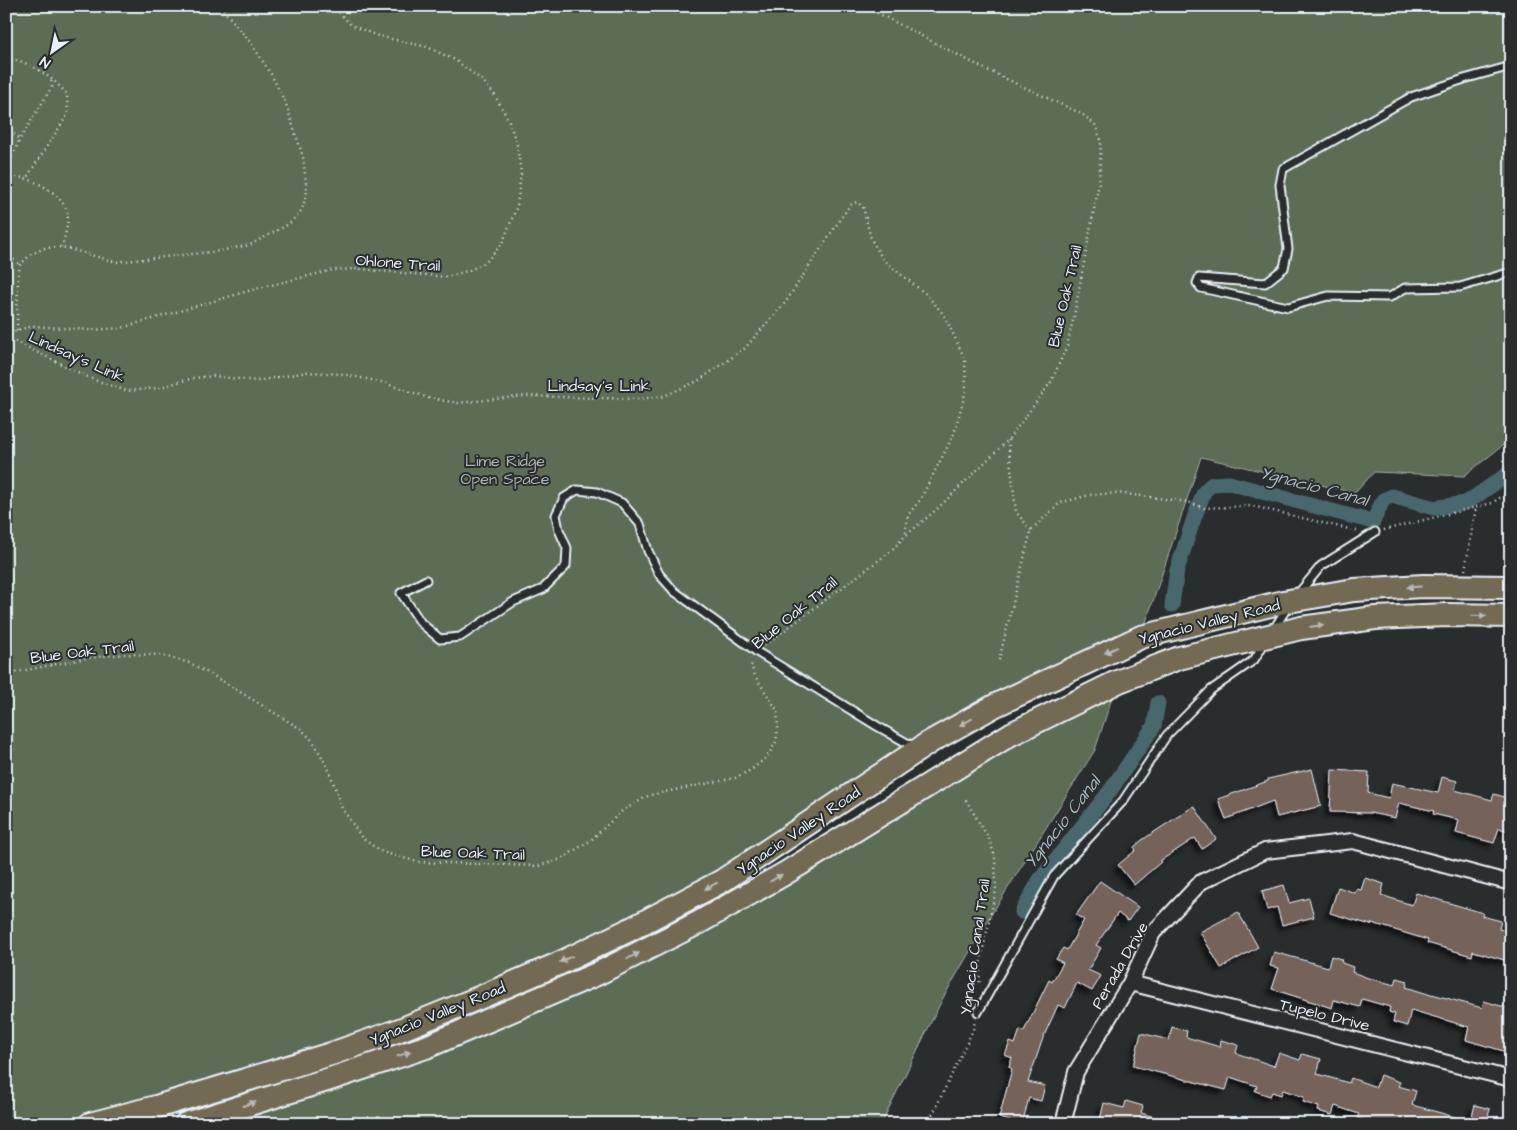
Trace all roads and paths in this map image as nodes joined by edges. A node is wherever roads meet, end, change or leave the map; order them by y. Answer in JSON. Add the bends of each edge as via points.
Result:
{"nodes":[{"id":1,"x":220,"y":6,"type":"edge"},
{"id":2,"x":334,"y":6,"type":"edge"},
{"id":3,"x":864,"y":6,"type":"edge"},
{"id":4,"x":6,"y":59,"type":"edge"},
{"id":5,"x":1511,"y":66,"type":"edge"},
{"id":6,"x":51,"y":78,"type":"junction"},
{"id":7,"x":6,"y":128,"type":"edge"},
{"id":8,"x":20,"y":139,"type":"junction"},
{"id":9,"x":6,"y":171,"type":"edge"},
{"id":10,"x":12,"y":176,"type":"junction"},
{"id":11,"x":6,"y":177,"type":"edge"},
{"id":12,"x":26,"y":179,"type":"junction"},
{"id":13,"x":62,"y":247,"type":"junction"},
{"id":14,"x":6,"y":253,"type":"edge"},
{"id":15,"x":20,"y":265,"type":"junction"},
{"id":16,"x":1511,"y":272,"type":"edge"},
{"id":17,"x":17,"y":330,"type":"junction"},
{"id":18,"x":6,"y":337,"type":"edge"},
{"id":19,"x":1008,"y":440,"type":"junction"},
{"id":20,"x":1511,"y":490,"type":"edge"},
{"id":21,"x":1476,"y":507,"type":"junction"},
{"id":22,"x":1031,"y":530,"type":"junction"},
{"id":23,"x":1374,"y":532,"type":"junction"},
{"id":24,"x":905,"y":536,"type":"junction"},
{"id":25,"x":426,"y":580,"type":"dead end"},
{"id":26,"x":1462,"y":586,"type":"junction"},
{"id":27,"x":1511,"y":587,"type":"edge"},
{"id":28,"x":1292,"y":600,"type":"junction"},
{"id":29,"x":1511,"y":616,"type":"edge"},
{"id":30,"x":1270,"y":636,"type":"junction"},
{"id":31,"x":757,"y":652,"type":"junction"},
{"id":32,"x":999,"y":660,"type":"dead end"},
{"id":33,"x":6,"y":674,"type":"edge"},
{"id":34,"x":919,"y":750,"type":"junction"},
{"id":35,"x":966,"y":800,"type":"dead end"},
{"id":36,"x":1511,"y":884,"type":"edge"},
{"id":37,"x":1130,"y":983,"type":"junction"},
{"id":38,"x":978,"y":1012,"type":"junction"},
{"id":39,"x":1511,"y":1079,"type":"edge"},
{"id":40,"x":90,"y":1124,"type":"edge"},
{"id":41,"x":186,"y":1124,"type":"edge"},
{"id":42,"x":928,"y":1124,"type":"edge"},
{"id":43,"x":1063,"y":1124,"type":"edge"}],
"edges":[{"from":1,"to":13,"type":"path","via":[[251,42],[272,74],[286,104],[303,157],[307,192],[302,210],[289,224],[250,245],[220,251],[116,262]]},
{"from":2,"to":17,"type":"path","name":"Ohlone Trail","via":[[351,25],[378,36],[427,47],[455,60],[483,81],[494,94],[517,145],[521,173],[517,206],[505,237],[486,262],[447,277],[359,269],[333,270],[121,328],[90,330],[34,326]]},
{"from":3,"to":19,"type":"path","name":"Blue Oak Trail","via":[[985,69],[1082,114],[1095,124],[1102,140],[1099,183],[1067,346],[1051,382]]},
{"from":4,"to":6,"type":"path","via":[[17,59]]},
{"from":5,"to":16,"type":"lane","via":[[1411,97],[1284,169],[1280,185],[1288,249],[1284,268],[1266,283],[1199,278],[1197,283],[1201,288],[1288,307],[1328,296],[1390,297],[1405,288],[1460,287]]},
{"from":6,"to":8,"type":"path","via":[[52,87]]},
{"from":6,"to":12,"type":"path","via":[[68,94],[68,114]]},
{"from":7,"to":8,"type":"path"},
{"from":8,"to":9,"type":"path"},
{"from":9,"to":10,"type":"path"},
{"from":10,"to":11,"type":"path"},
{"from":10,"to":12,"type":"path"},
{"from":12,"to":13,"type":"path","via":[[51,190],[62,200],[68,214]]},
{"from":13,"to":15,"type":"path","via":[[45,248],[31,254]]},
{"from":14,"to":15,"type":"path"},
{"from":15,"to":17,"type":"path"},
{"from":17,"to":18,"type":"path","name":"Ohlone Trail"},
{"from":18,"to":24,"type":"path","name":"Lindsay's Link","via":[[92,379],[127,391],[157,388],[193,378],[213,376],[257,381],[307,372],[362,378],[457,403],[525,396],[638,399],[664,396],[698,381],[744,349],[786,303],[850,205],[857,202],[863,207],[870,239],[884,260],[926,294],[944,315],[965,359],[966,390],[954,434],[920,500],[908,515]]},
{"from":19,"to":22,"type":"path","via":[[1016,512]]},
{"from":19,"to":24,"type":"path","name":"Blue Oak Trail"},
{"from":20,"to":21,"type":"path","via":[[1492,503]]},
{"from":21,"to":23,"type":"path"},
{"from":21,"to":26,"type":"path"},
{"from":22,"to":23,"type":"path","via":[[1060,503],[1089,495],[1118,493],[1188,502],[1204,508],[1252,506],[1355,531]]},
{"from":22,"to":32,"type":"path"},
{"from":23,"to":28,"type":"lane","via":[[1321,566]]},
{"from":24,"to":31,"type":"path","name":"Blue Oak Trail","via":[[891,551]]},
{"from":25,"to":31,"type":"lane","via":[[401,593],[421,623],[440,639],[460,637],[512,602],[543,590],[555,578],[566,566],[567,548],[556,515],[564,498],[577,490],[597,492],[622,503],[640,524],[659,574],[674,591]]},
{"from":26,"to":27,"type":"highway","name":"Ygnacio Valley Road"},
{"from":26,"to":28,"type":"highway","name":"Ygnacio Valley Road","one_way":true,"via":[[1354,590]]},
{"from":28,"to":30,"type":"lane"},
{"from":28,"to":34,"type":"highway","name":"Ygnacio Valley Road","one_way":true,"via":[[1141,637],[996,705]]},
{"from":30,"to":29,"type":"highway","name":"Ygnacio Valley Road","one_way":true,"via":[[1301,628],[1374,618]]},
{"from":30,"to":38,"type":"lane","via":[[1254,660],[1211,690],[1167,735],[1123,801],[1054,876]]},
{"from":41,"to":30,"type":"highway","name":"Ygnacio Valley Road","one_way":true,"via":[[426,1047],[599,973],[776,879],[1011,734],[1117,682],[1179,658]]},
{"from":31,"to":33,"type":"path","name":"Blue Oak Trail","via":[[751,666],[777,710],[776,742],[766,757],[735,778],[650,795],[622,811],[591,840],[561,859],[538,866],[418,862],[382,852],[362,838],[342,808],[329,770],[313,741],[301,729],[190,663],[160,655],[124,654]]},
{"from":31,"to":34,"type":"lane"},
{"from":34,"to":40,"type":"highway","name":"Ygnacio Valley Road","one_way":true,"via":[[722,881],[558,964],[405,1028],[330,1054]]},
{"from":35,"to":38,"type":"path","name":"Ygnacio Canal Trail","via":[[989,839],[995,857],[996,890],[981,959]]},
{"from":36,"to":37,"type":"street","name":"Perada Drive","via":[[1353,841],[1265,851],[1201,882],[1153,934]]},
{"from":37,"to":39,"type":"street","name":"Tupelo Drive"},
{"from":37,"to":43,"type":"street","name":"Perada Drive","via":[[1076,1072]]},
{"from":38,"to":42,"type":"path","name":"Ygnacio Canal Trail","via":[[973,1030]]}]}
